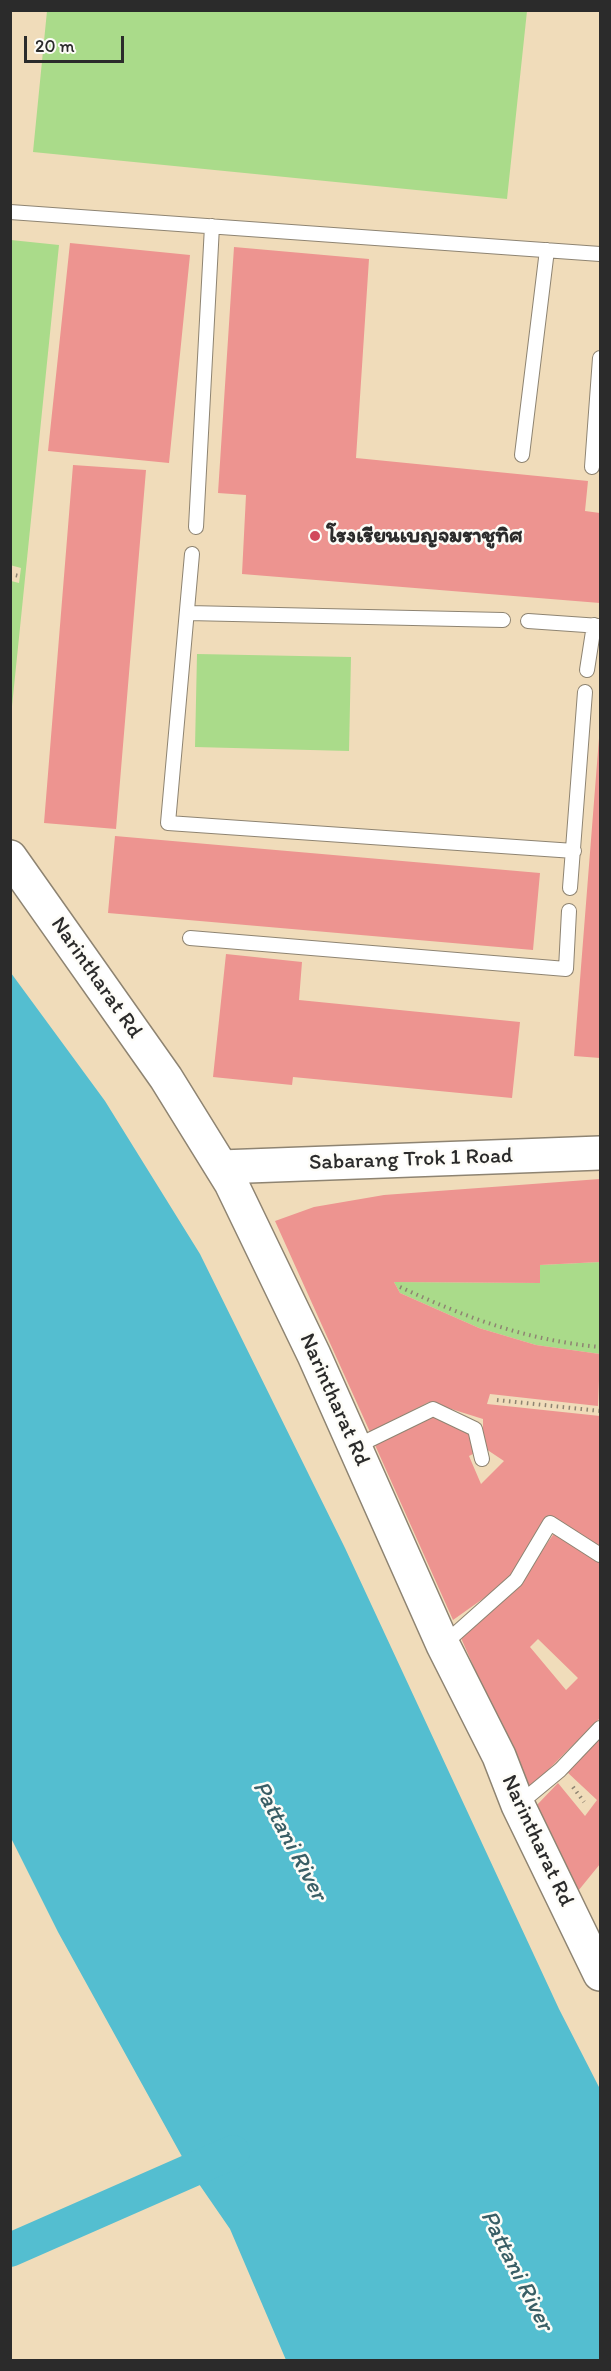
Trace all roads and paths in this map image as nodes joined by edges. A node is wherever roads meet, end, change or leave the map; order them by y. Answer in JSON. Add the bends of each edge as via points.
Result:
{"nodes":[{"id":1,"x":10,"y":212,"type":"edge"},
{"id":2,"x":212,"y":226,"type":"junction"},
{"id":3,"x":547,"y":250,"type":"junction"},
{"id":4,"x":600,"y":254,"type":"edge"},
{"id":5,"x":600,"y":358,"type":"edge"},
{"id":6,"x":522,"y":455,"type":"dead end"},
{"id":7,"x":592,"y":467,"type":"dead end"},
{"id":8,"x":196,"y":527,"type":"dead end"},
{"id":9,"x":192,"y":554,"type":"dead end"},
{"id":10,"x":10,"y":574,"type":"edge"},
{"id":11,"x":19,"y":576,"type":"dead end"},
{"id":12,"x":188,"y":612,"type":"junction"},
{"id":13,"x":503,"y":620,"type":"dead end"},
{"id":14,"x":528,"y":621,"type":"dead end"},
{"id":15,"x":597,"y":626,"type":"edge"},
{"id":16,"x":587,"y":670,"type":"dead end"},
{"id":17,"x":585,"y":692,"type":"dead end"},
{"id":18,"x":574,"y":851,"type":"junction"},
{"id":19,"x":10,"y":857,"type":"edge"},
{"id":20,"x":570,"y":888,"type":"dead end"},
{"id":21,"x":569,"y":911,"type":"dead end"},
{"id":22,"x":190,"y":938,"type":"dead end"},
{"id":23,"x":600,"y":1153,"type":"edge"},
{"id":24,"x":221,"y":1167,"type":"junction"},
{"id":25,"x":399,"y":1287,"type":"dead end"},
{"id":26,"x":600,"y":1347,"type":"edge"},
{"id":27,"x":497,"y":1400,"type":"dead end"},
{"id":28,"x":600,"y":1411,"type":"edge"},
{"id":29,"x":355,"y":1447,"type":"junction"},
{"id":30,"x":482,"y":1459,"type":"dead end"},
{"id":31,"x":600,"y":1555,"type":"edge"},
{"id":32,"x":443,"y":1645,"type":"junction"},
{"id":33,"x":600,"y":1728,"type":"edge"},
{"id":34,"x":518,"y":1805,"type":"junction"},
{"id":35,"x":600,"y":1974,"type":"edge"}],
"edges":[{"from":1,"to":2,"type":"lane"},
{"from":2,"to":3,"type":"lane"},
{"from":2,"to":8,"type":"lane"},
{"from":3,"to":4,"type":"lane"},
{"from":3,"to":6,"type":"lane"},
{"from":5,"to":7,"type":"lane"},
{"from":9,"to":12,"type":"lane"},
{"from":10,"to":11,"type":"path"},
{"from":12,"to":13,"type":"lane"},
{"from":12,"to":18,"type":"lane","via":[[168,823]]},
{"from":14,"to":15,"type":"lane"},
{"from":15,"to":16,"type":"lane"},
{"from":17,"to":18,"type":"lane"},
{"from":18,"to":20,"type":"lane"},
{"from":19,"to":24,"type":"street","name":"Narintharat Rd","via":[[166,1078]]},
{"from":21,"to":22,"type":"lane","via":[[566,969]]},
{"from":23,"to":24,"type":"street","name":"Sabarang Trok 1 Road"},
{"from":24,"to":29,"type":"street","name":"Narintharat Rd","via":[[315,1354]]},
{"from":25,"to":26,"type":"path","via":[[509,1332]]},
{"from":27,"to":28,"type":"path"},
{"from":29,"to":30,"type":"lane","via":[[434,1409],[475,1429]]},
{"from":29,"to":32,"type":"street","name":"Narintharat Rd"},
{"from":31,"to":32,"type":"lane","via":[[550,1523],[516,1580]]},
{"from":32,"to":34,"type":"street","name":"Narintharat Rd","via":[[499,1756]]},
{"from":33,"to":34,"type":"lane","via":[[560,1770]]},
{"from":34,"to":35,"type":"street","name":"Narintharat Rd"}]}
